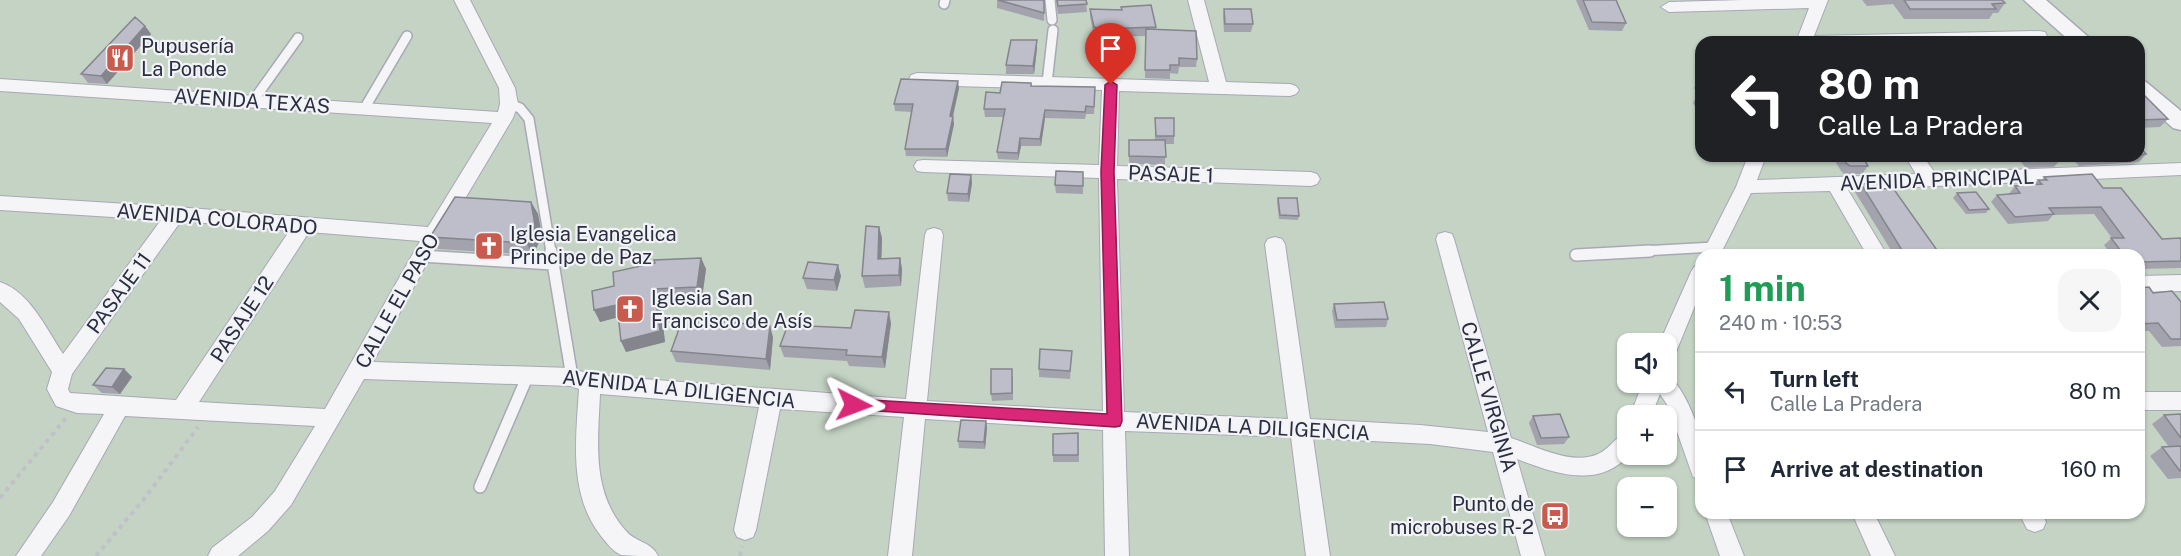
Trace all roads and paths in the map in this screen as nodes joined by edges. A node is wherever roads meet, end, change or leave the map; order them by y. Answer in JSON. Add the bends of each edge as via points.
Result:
{"nodes":[{"id":1,"x":462,"y":0,"type":"edge"},
{"id":2,"x":1050,"y":0,"type":"edge"},
{"id":3,"x":1196,"y":0,"type":"edge"},
{"id":4,"x":2034,"y":0,"type":"edge"},
{"id":5,"x":1820,"y":2,"type":"edge"},
{"id":6,"x":1669,"y":7,"type":"dead end"},
{"id":7,"x":407,"y":36,"type":"dead end"},
{"id":8,"x":1806,"y":36,"type":"edge"},
{"id":9,"x":2077,"y":36,"type":"edge"},
{"id":10,"x":298,"y":38,"type":"dead end"},
{"id":11,"x":917,"y":79,"type":"edge"},
{"id":12,"x":1047,"y":83,"type":"junction"},
{"id":13,"x":0,"y":85,"type":"edge"},
{"id":14,"x":1111,"y":85,"type":"junction"},
{"id":15,"x":1219,"y":88,"type":"junction"},
{"id":16,"x":1290,"y":90,"type":"dead end"},
{"id":17,"x":2145,"y":92,"type":"edge"},
{"id":18,"x":254,"y":101,"type":"junction"},
{"id":19,"x":364,"y":109,"type":"junction"},
{"id":20,"x":507,"y":111,"type":"junction"},
{"id":21,"x":2181,"y":123,"type":"edge"},
{"id":22,"x":1755,"y":162,"type":"edge"},
{"id":23,"x":1918,"y":162,"type":"edge"},
{"id":24,"x":2063,"y":162,"type":"edge"},
{"id":25,"x":923,"y":166,"type":"dead end"},
{"id":26,"x":2181,"y":169,"type":"edge"},
{"id":27,"x":1108,"y":172,"type":"junction"},
{"id":28,"x":2073,"y":175,"type":"junction"},
{"id":29,"x":1311,"y":179,"type":"dead end"},
{"id":30,"x":1930,"y":181,"type":"junction"},
{"id":31,"x":1835,"y":184,"type":"junction"},
{"id":32,"x":1745,"y":187,"type":"junction"},
{"id":33,"x":0,"y":203,"type":"edge"},
{"id":34,"x":176,"y":214,"type":"junction"},
{"id":35,"x":303,"y":226,"type":"junction"},
{"id":36,"x":434,"y":235,"type":"junction"},
{"id":37,"x":934,"y":235,"type":"dead end"},
{"id":38,"x":1445,"y":238,"type":"dead end"},
{"id":39,"x":1275,"y":244,"type":"dead end"},
{"id":40,"x":1713,"y":249,"type":"edge"},
{"id":41,"x":1873,"y":249,"type":"edge"},
{"id":42,"x":1695,"y":252,"type":"edge"},
{"id":43,"x":1576,"y":255,"type":"dead end"},
{"id":44,"x":421,"y":256,"type":"junction"},
{"id":45,"x":552,"y":264,"type":"junction"},
{"id":46,"x":2181,"y":283,"type":"edge"},
{"id":47,"x":2145,"y":285,"type":"edge"},
{"id":48,"x":0,"y":290,"type":"edge"},
{"id":49,"x":1695,"y":297,"type":"edge"},
{"id":50,"x":1676,"y":333,"type":"edge"},
{"id":51,"x":358,"y":370,"type":"junction"},
{"id":52,"x":63,"y":371,"type":"junction"},
{"id":53,"x":528,"y":375,"type":"junction"},
{"id":54,"x":581,"y":380,"type":"junction"},
{"id":55,"x":1671,"y":393,"type":"edge"},
{"id":56,"x":771,"y":400,"type":"junction"},
{"id":57,"x":2145,"y":401,"type":"edge"},
{"id":58,"x":2181,"y":401,"type":"edge"},
{"id":59,"x":77,"y":404,"type":"junction"},
{"id":60,"x":119,"y":407,"type":"junction"},
{"id":61,"x":916,"y":408,"type":"junction"},
{"id":62,"x":181,"y":411,"type":"junction"},
{"id":63,"x":208,"y":412,"type":"junction"},
{"id":64,"x":331,"y":418,"type":"junction"},
{"id":65,"x":1115,"y":421,"type":"junction"},
{"id":66,"x":1301,"y":429,"type":"junction"},
{"id":67,"x":1502,"y":445,"type":"junction"},
{"id":68,"x":1695,"y":453,"type":"edge"},
{"id":69,"x":1617,"y":455,"type":"edge"},
{"id":70,"x":480,"y":487,"type":"dead end"},
{"id":71,"x":0,"y":498,"type":"edge"},
{"id":72,"x":1718,"y":519,"type":"edge"},
{"id":73,"x":1866,"y":519,"type":"edge"},
{"id":74,"x":745,"y":530,"type":"dead end"},
{"id":75,"x":28,"y":556,"type":"edge"},
{"id":76,"x":96,"y":556,"type":"edge"},
{"id":77,"x":220,"y":556,"type":"edge"},
{"id":78,"x":646,"y":556,"type":"edge"},
{"id":79,"x":900,"y":556,"type":"edge"},
{"id":80,"x":1117,"y":556,"type":"edge"},
{"id":81,"x":1318,"y":556,"type":"edge"},
{"id":82,"x":1533,"y":556,"type":"edge"},
{"id":83,"x":1732,"y":556,"type":"edge"},
{"id":84,"x":1883,"y":556,"type":"edge"}],
"edges":[{"from":1,"to":20,"type":"street","via":[[507,88]]},
{"from":2,"to":12,"type":"lane"},
{"from":3,"to":15,"type":"street"},
{"from":4,"to":9,"type":"street"},
{"from":5,"to":6,"type":"street"},
{"from":5,"to":8,"type":"street"},
{"from":7,"to":19,"type":"lane"},
{"from":10,"to":18,"type":"lane"},
{"from":11,"to":12,"type":"street"},
{"from":12,"to":14,"type":"street"},
{"from":13,"to":18,"type":"street","name":"AVENIDA TEXAS"},
{"from":14,"to":15,"type":"street"},
{"from":14,"to":27,"type":"street"},
{"from":15,"to":16,"type":"street"},
{"from":17,"to":21,"type":"street"},
{"from":18,"to":19,"type":"street","name":"AVENIDA TEXAS"},
{"from":19,"to":20,"type":"street","name":"AVENIDA TEXAS"},
{"from":20,"to":36,"type":"street","name":"CALLE EL PASO"},
{"from":20,"to":45,"type":"lane","via":[[520,108],[529,119]]},
{"from":22,"to":32,"type":"street"},
{"from":23,"to":30,"type":"street"},
{"from":24,"to":28,"type":"street"},
{"from":25,"to":27,"type":"street","name":"PASAJE 1"},
{"from":26,"to":28,"type":"street","name":"AVENIDA PRINCIPAL"},
{"from":27,"to":29,"type":"street","name":"PASAJE 1"},
{"from":27,"to":65,"type":"street"},
{"from":28,"to":30,"type":"street","name":"AVENIDA PRINCIPAL"},
{"from":30,"to":31,"type":"street","name":"AVENIDA PRINCIPAL"},
{"from":31,"to":32,"type":"street","name":"AVENIDA PRINCIPAL"},
{"from":31,"to":41,"type":"street"},
{"from":32,"to":40,"type":"street"},
{"from":33,"to":34,"type":"street","name":"AVENIDA COLORADO"},
{"from":34,"to":35,"type":"street","name":"AVENIDA COLORADO"},
{"from":34,"to":52,"type":"street","name":"PASAJE 11"},
{"from":35,"to":36,"type":"street","name":"AVENIDA COLORADO"},
{"from":35,"to":62,"type":"street","name":"PASAJE 12"},
{"from":36,"to":44,"type":"street","name":"CALLE EL PASO"},
{"from":37,"to":61,"type":"street"},
{"from":38,"to":67,"type":"street","name":"CALLE VIRGINIA"},
{"from":39,"to":66,"type":"street"},
{"from":42,"to":43,"type":"lane"},
{"from":44,"to":45,"type":"lane"},
{"from":44,"to":51,"type":"street","name":"CALLE EL PASO"},
{"from":45,"to":54,"type":"lane"},
{"from":46,"to":47,"type":"street"},
{"from":48,"to":52,"type":"street","via":[[26,313]]},
{"from":49,"to":50,"type":"street"},
{"from":51,"to":53,"type":"street","name":"AVENIDA LA DILIGENCIA"},
{"from":51,"to":64,"type":"street","name":"CALLE EL PASO"},
{"from":52,"to":59,"type":"street","via":[[57,389],[63,400]]},
{"from":53,"to":54,"type":"street","name":"AVENIDA LA DILIGENCIA"},
{"from":53,"to":70,"type":"lane"},
{"from":54,"to":56,"type":"street","name":"AVENIDA LA DILIGENCIA"},
{"from":54,"to":78,"type":"street","via":[[586,473],[596,510],[619,541]]},
{"from":55,"to":68,"type":"street"},
{"from":56,"to":61,"type":"street","name":"AVENIDA LA DILIGENCIA"},
{"from":56,"to":74,"type":"street"},
{"from":57,"to":58,"type":"street"},
{"from":59,"to":60,"type":"street"},
{"from":59,"to":71,"type":"path"},
{"from":60,"to":62,"type":"street"},
{"from":60,"to":75,"type":"street","via":[[61,509]]},
{"from":61,"to":65,"type":"street","name":"AVENIDA LA DILIGENCIA"},
{"from":61,"to":79,"type":"street"},
{"from":62,"to":63,"type":"street"},
{"from":63,"to":64,"type":"street"},
{"from":63,"to":76,"type":"path"},
{"from":64,"to":77,"type":"street","name":"CALLE EL PASO","via":[[283,498],[260,524]]},
{"from":65,"to":66,"type":"street","name":"AVENIDA LA DILIGENCIA"},
{"from":65,"to":80,"type":"street"},
{"from":66,"to":67,"type":"street","name":"AVENIDA LA DILIGENCIA","via":[[1419,434]]},
{"from":66,"to":81,"type":"street"},
{"from":67,"to":69,"type":"street","name":"AVENIDA LA DILIGENCIA","via":[[1548,462],[1577,467],[1603,465]]},
{"from":67,"to":82,"type":"street","name":"CALLE VIRGINIA"},
{"from":72,"to":83,"type":"street"},
{"from":73,"to":84,"type":"street"}]}
